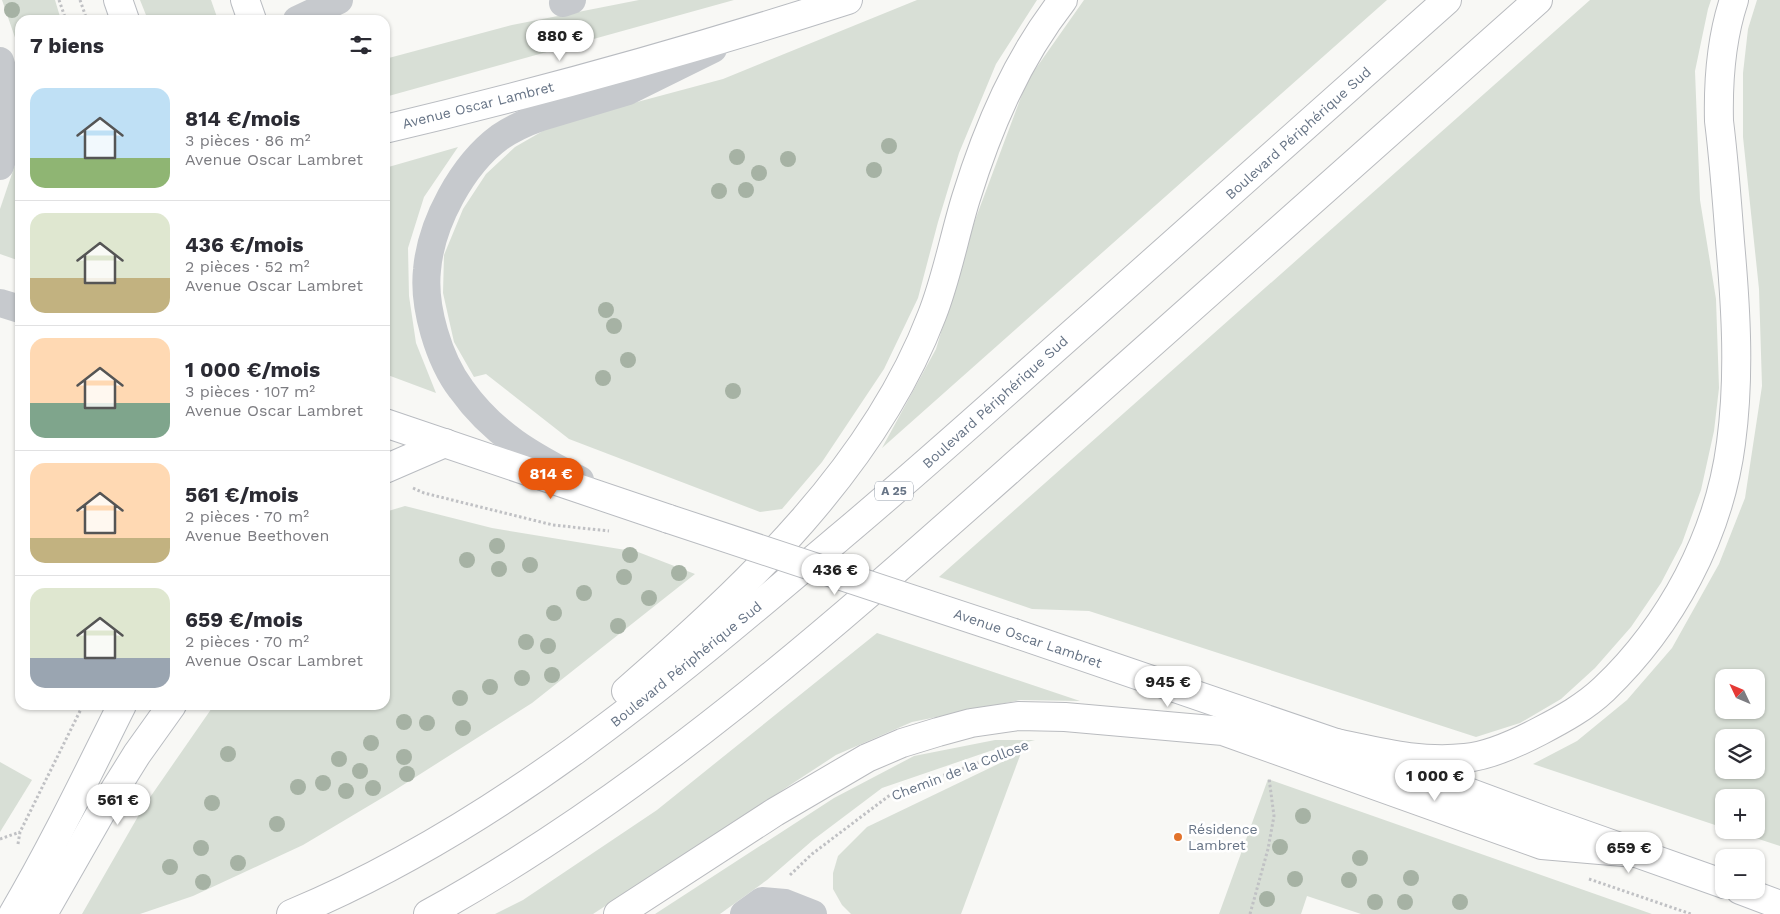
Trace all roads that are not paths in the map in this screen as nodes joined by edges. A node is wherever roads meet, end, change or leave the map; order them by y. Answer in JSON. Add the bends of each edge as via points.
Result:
{"nodes":[{"id":1,"x":118,"y":0,"type":"edge"},
{"id":2,"x":245,"y":0,"type":"edge"},
{"id":3,"x":339,"y":0,"type":"edge"},
{"id":4,"x":848,"y":0,"type":"edge"},
{"id":5,"x":1063,"y":0,"type":"edge"},
{"id":6,"x":1447,"y":0,"type":"edge"},
{"id":7,"x":1538,"y":0,"type":"edge"},
{"id":8,"x":1734,"y":0,"type":"edge"},
{"id":9,"x":123,"y":15,"type":"edge"},
{"id":10,"x":250,"y":15,"type":"edge"},
{"id":11,"x":308,"y":15,"type":"edge"},
{"id":12,"x":745,"y":33,"type":"junction"},
{"id":13,"x":0,"y":61,"type":"edge"},
{"id":14,"x":390,"y":128,"type":"edge"},
{"id":15,"x":0,"y":166,"type":"edge"},
{"id":16,"x":0,"y":303,"type":"edge"},
{"id":17,"x":15,"y":308,"type":"edge"},
{"id":18,"x":390,"y":425,"type":"edge"},
{"id":19,"x":445,"y":443,"type":"junction"},
{"id":20,"x":390,"y":467,"type":"edge"},
{"id":21,"x":669,"y":519,"type":"junction"},
{"id":22,"x":119,"y":710,"type":"edge"},
{"id":23,"x":159,"y":710,"type":"edge"},
{"id":24,"x":168,"y":710,"type":"edge"},
{"id":25,"x":1336,"y":743,"type":"junction"},
{"id":26,"x":137,"y":754,"type":"junction"},
{"id":27,"x":479,"y":814,"type":"junction"},
{"id":28,"x":1635,"y":853,"type":"junction"},
{"id":29,"x":1715,"y":881,"type":"edge"},
{"id":30,"x":1765,"y":894,"type":"edge"},
{"id":31,"x":1780,"y":895,"type":"edge"},
{"id":32,"x":1764,"y":899,"type":"edge"},
{"id":33,"x":1780,"y":905,"type":"edge"},
{"id":34,"x":753,"y":908,"type":"edge"},
{"id":35,"x":13,"y":914,"type":"edge"},
{"id":36,"x":43,"y":914,"type":"edge"},
{"id":37,"x":291,"y":914,"type":"edge"},
{"id":38,"x":428,"y":914,"type":"edge"},
{"id":39,"x":618,"y":914,"type":"edge"},
{"id":40,"x":813,"y":914,"type":"edge"}],
"edges":[{"from":1,"to":9,"type":"main road"},
{"from":2,"to":10,"type":"main road"},
{"from":3,"to":11,"type":"street"},
{"from":4,"to":12,"type":"main road","name":"Avenue Oscar Lambret"},
{"from":5,"to":27,"type":"main road","via":[[1028,51],[1005,93],[966,199],[932,316],[895,392],[861,446],[827,492],[730,596],[566,744]]},
{"from":6,"to":27,"type":"main road","name":"Boulevard Périphérique Sud","number":"A 25","via":[[900,487],[632,709]]},
{"from":7,"to":38,"type":"main road","via":[[944,528],[764,682],[623,792],[498,874]]},
{"from":8,"to":25,"type":"main road","via":[[1728,18],[1718,90],[1737,339],[1736,398],[1722,485],[1711,527],[1693,569],[1663,618],[1633,658],[1602,690],[1570,715],[1523,740],[1466,758],[1417,759]]},
{"from":12,"to":14,"type":"main road","name":"Avenue Oscar Lambret"},
{"from":12,"to":21,"type":"street","name":"Avenue Oscar Lambret","via":[[628,91],[541,116],[499,138],[473,164],[449,200],[441,216],[427,271],[429,309],[441,350],[459,387],[480,412],[517,446],[546,463]]},
{"from":13,"to":15,"type":"street","via":[[11,109],[8,140]]},
{"from":16,"to":17,"type":"street"},
{"from":18,"to":19,"type":"main road","name":"Avenue Oscar Lambret"},
{"from":19,"to":20,"type":"main road"},
{"from":19,"to":21,"type":"main road","name":"Avenue Oscar Lambret"},
{"from":21,"to":25,"type":"main road","name":"Avenue Oscar Lambret","bridge":true},
{"from":22,"to":35,"type":"main road"},
{"from":23,"to":26,"type":"main road"},
{"from":24,"to":26,"type":"main road"},
{"from":25,"to":28,"type":"main road","name":"Avenue Oscar Lambret"},
{"from":26,"to":36,"type":"main road"},
{"from":27,"to":37,"type":"main road","name":"Boulevard Périphérique Sud","number":"A 25","via":[[408,857]]},
{"from":28,"to":29,"type":"main road","name":"Avenue Oscar Lambret"},
{"from":28,"to":39,"type":"main road","via":[[1542,845],[1224,731],[1018,716],[938,732],[867,758],[776,812]]},
{"from":30,"to":31,"type":"main road"},
{"from":32,"to":33,"type":"main road"},
{"from":34,"to":40,"type":"street","via":[[785,903]]}]}
